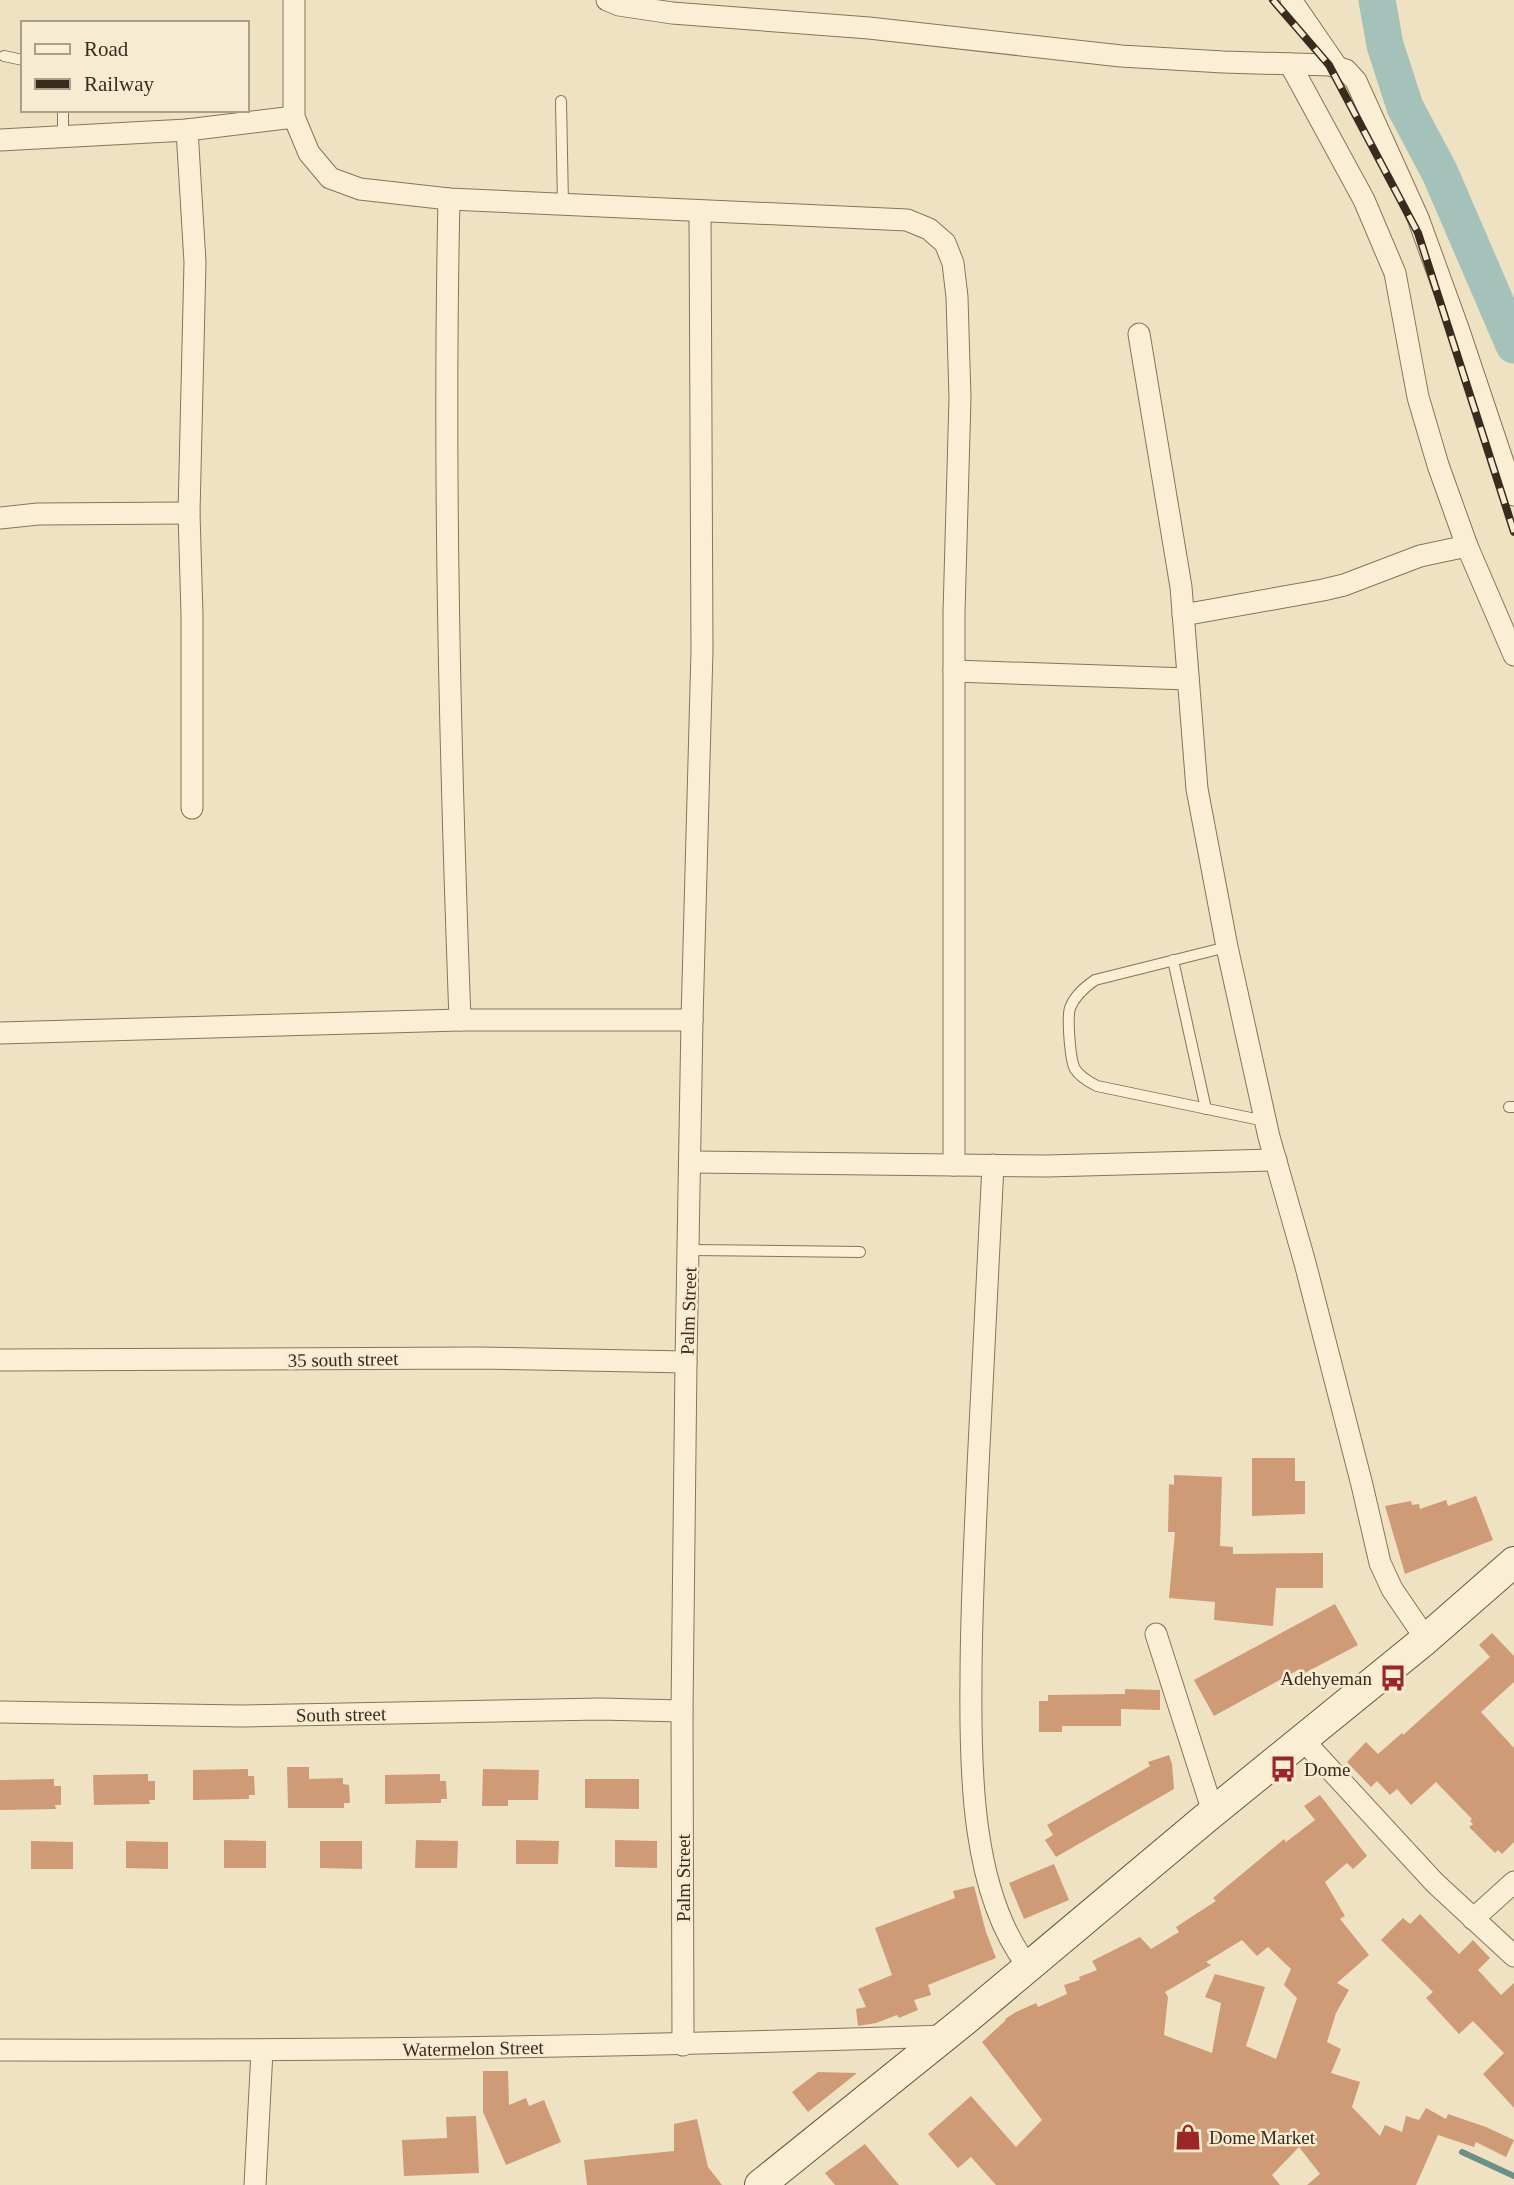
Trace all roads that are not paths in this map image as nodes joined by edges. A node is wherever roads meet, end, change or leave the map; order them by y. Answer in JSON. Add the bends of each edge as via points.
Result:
{"nodes":[{"id":1,"x":293,"y":0,"type":"edge"},
{"id":2,"x":607,"y":0,"type":"edge"},
{"id":3,"x":1290,"y":0,"type":"edge"},
{"id":4,"x":4,"y":56,"type":"dead end"},
{"id":5,"x":21,"y":60,"type":"edge"},
{"id":6,"x":1290,"y":64,"type":"junction"},
{"id":7,"x":1337,"y":67,"type":"junction"},
{"id":8,"x":561,"y":101,"type":"dead end"},
{"id":9,"x":63,"y":112,"type":"edge"},
{"id":10,"x":294,"y":117,"type":"junction"},
{"id":11,"x":187,"y":130,"type":"junction"},
{"id":12,"x":63,"y":137,"type":"junction"},
{"id":13,"x":0,"y":140,"type":"edge"},
{"id":14,"x":449,"y":199,"type":"junction"},
{"id":15,"x":563,"y":205,"type":"junction"},
{"id":16,"x":699,"y":212,"type":"junction"},
{"id":17,"x":1139,"y":334,"type":"dead end"},
{"id":18,"x":1514,"y":495,"type":"edge"},
{"id":19,"x":189,"y":513,"type":"junction"},
{"id":20,"x":0,"y":517,"type":"edge"},
{"id":21,"x":1467,"y":546,"type":"junction"},
{"id":22,"x":1183,"y":615,"type":"junction"},
{"id":23,"x":1514,"y":655,"type":"edge"},
{"id":24,"x":954,"y":671,"type":"junction"},
{"id":25,"x":1188,"y":679,"type":"junction"},
{"id":26,"x":192,"y":808,"type":"dead end"},
{"id":27,"x":1227,"y":947,"type":"junction"},
{"id":28,"x":1173,"y":960,"type":"junction"},
{"id":29,"x":460,"y":1020,"type":"junction"},
{"id":30,"x":692,"y":1020,"type":"junction"},
{"id":31,"x":0,"y":1033,"type":"edge"},
{"id":32,"x":1206,"y":1109,"type":"junction"},
{"id":33,"x":1265,"y":1121,"type":"junction"},
{"id":34,"x":1276,"y":1160,"type":"junction"},
{"id":35,"x":690,"y":1162,"type":"junction"},
{"id":36,"x":954,"y":1165,"type":"junction"},
{"id":37,"x":993,"y":1165,"type":"junction"},
{"id":38,"x":690,"y":1250,"type":"junction"},
{"id":39,"x":860,"y":1252,"type":"dead end"},
{"id":40,"x":0,"y":1360,"type":"edge"},
{"id":41,"x":686,"y":1362,"type":"junction"},
{"id":42,"x":1514,"y":1562,"type":"edge"},
{"id":43,"x":1156,"y":1634,"type":"dead end"},
{"id":44,"x":1426,"y":1639,"type":"junction"},
{"id":45,"x":682,"y":1711,"type":"junction"},
{"id":46,"x":0,"y":1712,"type":"edge"},
{"id":47,"x":1303,"y":1740,"type":"junction"},
{"id":48,"x":1213,"y":1812,"type":"junction"},
{"id":49,"x":1514,"y":1882,"type":"edge"},
{"id":50,"x":1473,"y":1919,"type":"junction"},
{"id":51,"x":1514,"y":1956,"type":"edge"},
{"id":52,"x":1028,"y":1966,"type":"junction"},
{"id":53,"x":945,"y":2036,"type":"junction"},
{"id":54,"x":683,"y":2045,"type":"junction"},
{"id":55,"x":0,"y":2050,"type":"edge"},
{"id":56,"x":262,"y":2051,"type":"junction"},
{"id":57,"x":255,"y":2185,"type":"edge"},
{"id":58,"x":760,"y":2185,"type":"edge"}],
"edges":[{"from":1,"to":10,"type":"street"},
{"from":2,"to":6,"type":"street","via":[[672,13],[869,28],[1121,56]]},
{"from":3,"to":7,"type":"street"},
{"from":4,"to":5,"type":"lane"},
{"from":6,"to":7,"type":"street"},
{"from":6,"to":21,"type":"street","via":[[1364,200],[1395,274],[1418,397]]},
{"from":7,"to":18,"type":"street","via":[[1356,81],[1418,218]]},
{"from":8,"to":15,"type":"lane"},
{"from":9,"to":12,"type":"lane"},
{"from":10,"to":11,"type":"street"},
{"from":10,"to":14,"type":"street","via":[[309,153],[330,178],[360,189]]},
{"from":11,"to":12,"type":"street"},
{"from":11,"to":19,"type":"street","via":[[195,262]]},
{"from":12,"to":13,"type":"street"},
{"from":14,"to":15,"type":"street"},
{"from":14,"to":29,"type":"street","via":[[449,636]]},
{"from":15,"to":16,"type":"street"},
{"from":16,"to":24,"type":"street","via":[[907,220],[929,229],[945,243],[957,297],[960,398]]},
{"from":16,"to":30,"type":"street","name":"Palm Street","via":[[702,650]]},
{"from":17,"to":22,"type":"street"},
{"from":19,"to":20,"type":"street"},
{"from":19,"to":26,"type":"street"},
{"from":21,"to":22,"type":"street","via":[[1420,556],[1344,585]]},
{"from":21,"to":23,"type":"street"},
{"from":22,"to":25,"type":"street"},
{"from":24,"to":25,"type":"street"},
{"from":24,"to":36,"type":"street"},
{"from":25,"to":27,"type":"street","via":[[1197,789]]},
{"from":27,"to":28,"type":"lane"},
{"from":27,"to":33,"type":"street"},
{"from":28,"to":32,"type":"lane"},
{"from":28,"to":32,"type":"lane","via":[[1095,980],[1081,990],[1070,1010],[1074,1068],[1097,1086]]},
{"from":29,"to":30,"type":"street"},
{"from":29,"to":31,"type":"street"},
{"from":30,"to":35,"type":"street","name":"Palm Street"},
{"from":32,"to":33,"type":"lane"},
{"from":33,"to":34,"type":"street"},
{"from":34,"to":37,"type":"street"},
{"from":34,"to":44,"type":"street","via":[[1380,1563]]},
{"from":35,"to":36,"type":"street"},
{"from":35,"to":38,"type":"street","name":"Palm Street"},
{"from":36,"to":37,"type":"street"},
{"from":37,"to":52,"type":"street","via":[[973,1591],[971,1756],[982,1857],[1001,1920]]},
{"from":38,"to":39,"type":"lane"},
{"from":38,"to":41,"type":"street","name":"Palm Street"},
{"from":40,"to":41,"type":"street","name":"35 south street"},
{"from":41,"to":45,"type":"street","name":"Palm Street"},
{"from":42,"to":44,"type":"main road"},
{"from":43,"to":48,"type":"street"},
{"from":44,"to":47,"type":"main road"},
{"from":45,"to":46,"type":"street","name":"South street","via":[[241,1716]]},
{"from":45,"to":54,"type":"street","name":"Palm Street"},
{"from":47,"to":48,"type":"main road"},
{"from":47,"to":50,"type":"street"},
{"from":48,"to":52,"type":"main road"},
{"from":49,"to":50,"type":"street"},
{"from":50,"to":51,"type":"street"},
{"from":52,"to":53,"type":"main road"},
{"from":53,"to":54,"type":"street","name":"Watermelon Street"},
{"from":53,"to":58,"type":"main road"},
{"from":54,"to":56,"type":"street","name":"Watermelon Street"},
{"from":55,"to":56,"type":"street","name":"Watermelon Street"},
{"from":56,"to":57,"type":"street"}]}
